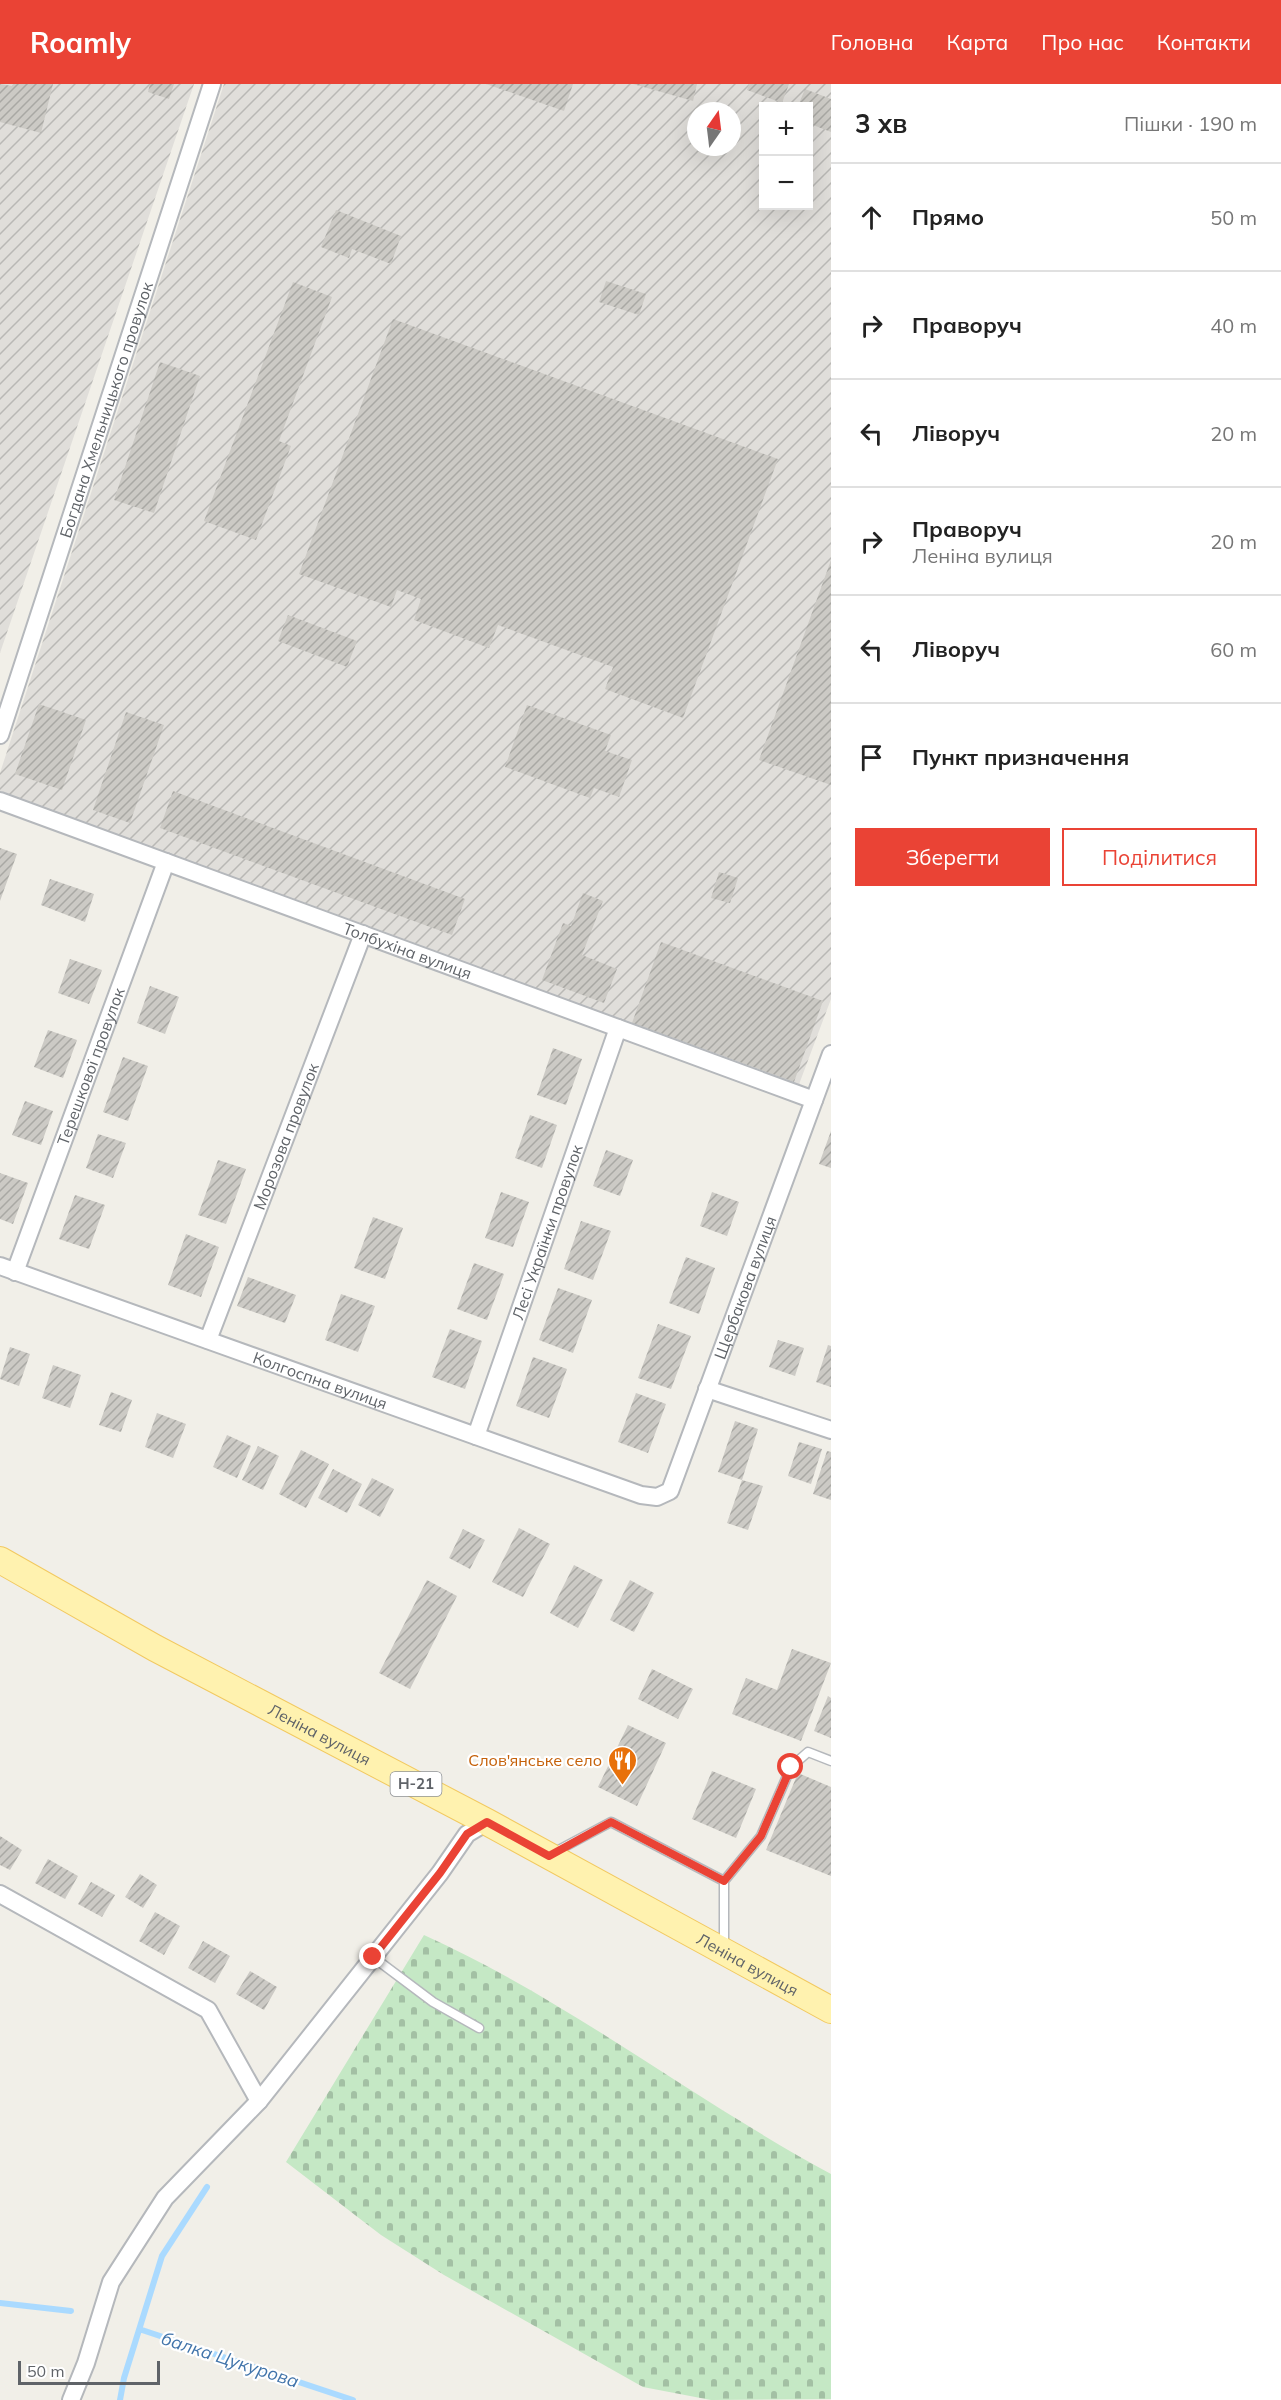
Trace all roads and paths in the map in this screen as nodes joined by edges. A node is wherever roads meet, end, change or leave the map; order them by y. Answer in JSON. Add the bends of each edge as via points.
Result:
{"nodes":[{"id":1,"x":212,"y":84,"type":"edge"},
{"id":2,"x":0,"y":735,"type":"edge"},
{"id":3,"x":0,"y":801,"type":"edge"},
{"id":4,"x":166,"y":862,"type":"junction"},
{"id":5,"x":363,"y":934,"type":"junction"},
{"id":6,"x":618,"y":1028,"type":"junction"},
{"id":7,"x":831,"y":1054,"type":"edge"},
{"id":8,"x":814,"y":1100,"type":"junction"},
{"id":9,"x":8,"y":1269,"type":"edge"},
{"id":10,"x":208,"y":1340,"type":"junction"},
{"id":11,"x":708,"y":1389,"type":"junction"},
{"id":12,"x":831,"y":1430,"type":"edge"},
{"id":13,"x":476,"y":1436,"type":"junction"},
{"id":14,"x":641,"y":1495,"type":"joint"},
{"id":15,"x":0,"y":1560,"type":"edge"},
{"id":16,"x":831,"y":1761,"type":"edge"},
{"id":17,"x":487,"y":1822,"type":"junction"},
{"id":18,"x":549,"y":1856,"type":"junction"},
{"id":19,"x":724,"y":1881,"type":"junction"},
{"id":20,"x":0,"y":1894,"type":"edge"},
{"id":21,"x":724,"y":1951,"type":"junction"},
{"id":22,"x":373,"y":1957,"type":"junction"},
{"id":23,"x":831,"y":2010,"type":"edge"},
{"id":24,"x":479,"y":2028,"type":"dead end"},
{"id":25,"x":260,"y":2101,"type":"junction"},
{"id":26,"x":71,"y":2400,"type":"edge"}],
"edges":[{"from":1,"to":2,"type":"street","name":"Богдана Хмельницького провулок"},
{"from":3,"to":4,"type":"street","name":"Толбухіна вулиця"},
{"from":4,"to":5,"type":"street","name":"Толбухіна вулиця"},
{"from":4,"to":9,"type":"street","name":"Терешкової провулок"},
{"from":5,"to":6,"type":"street","name":"Толбухіна вулиця"},
{"from":5,"to":10,"type":"street","name":"Морозова провулок"},
{"from":6,"to":8,"type":"street","name":"Толбухіна вулиця"},
{"from":6,"to":13,"type":"street","name":"Лесі Українки провулок"},
{"from":7,"to":8,"type":"street","name":"Щербакова вулиця"},
{"from":8,"to":11,"type":"street","name":"Щербакова вулиця"},
{"from":9,"to":10,"type":"street","name":"Колгоспна вулиця"},
{"from":10,"to":13,"type":"street","name":"Колгоспна вулиця"},
{"from":11,"to":12,"type":"street"},
{"from":11,"to":14,"type":"street","name":"Щербакова вулиця","via":[[670,1491],[657,1497]]},
{"from":13,"to":14,"type":"street","name":"Колгоспна вулиця"},
{"from":15,"to":17,"type":"main road","name":"Леніна вулиця","number":"Н-21","via":[[155,1648]]},
{"from":16,"to":19,"type":"lane","via":[[808,1752],[791,1767],[761,1836]]},
{"from":17,"to":18,"type":"main road","name":"Леніна вулиця","number":"Н-21"},
{"from":17,"to":22,"type":"street","via":[[467,1834]]},
{"from":18,"to":19,"type":"lane","via":[[611,1822]]},
{"from":18,"to":21,"type":"main road","name":"Леніна вулиця","number":"Н-21"},
{"from":19,"to":21,"type":"lane"},
{"from":20,"to":25,"type":"street","via":[[208,2010]]},
{"from":21,"to":23,"type":"main road","name":"Леніна вулиця","number":"Н-21"},
{"from":22,"to":24,"type":"lane","via":[[433,2002]]},
{"from":22,"to":25,"type":"street"},
{"from":25,"to":26,"type":"street","via":[[165,2198],[111,2282]]}]}
